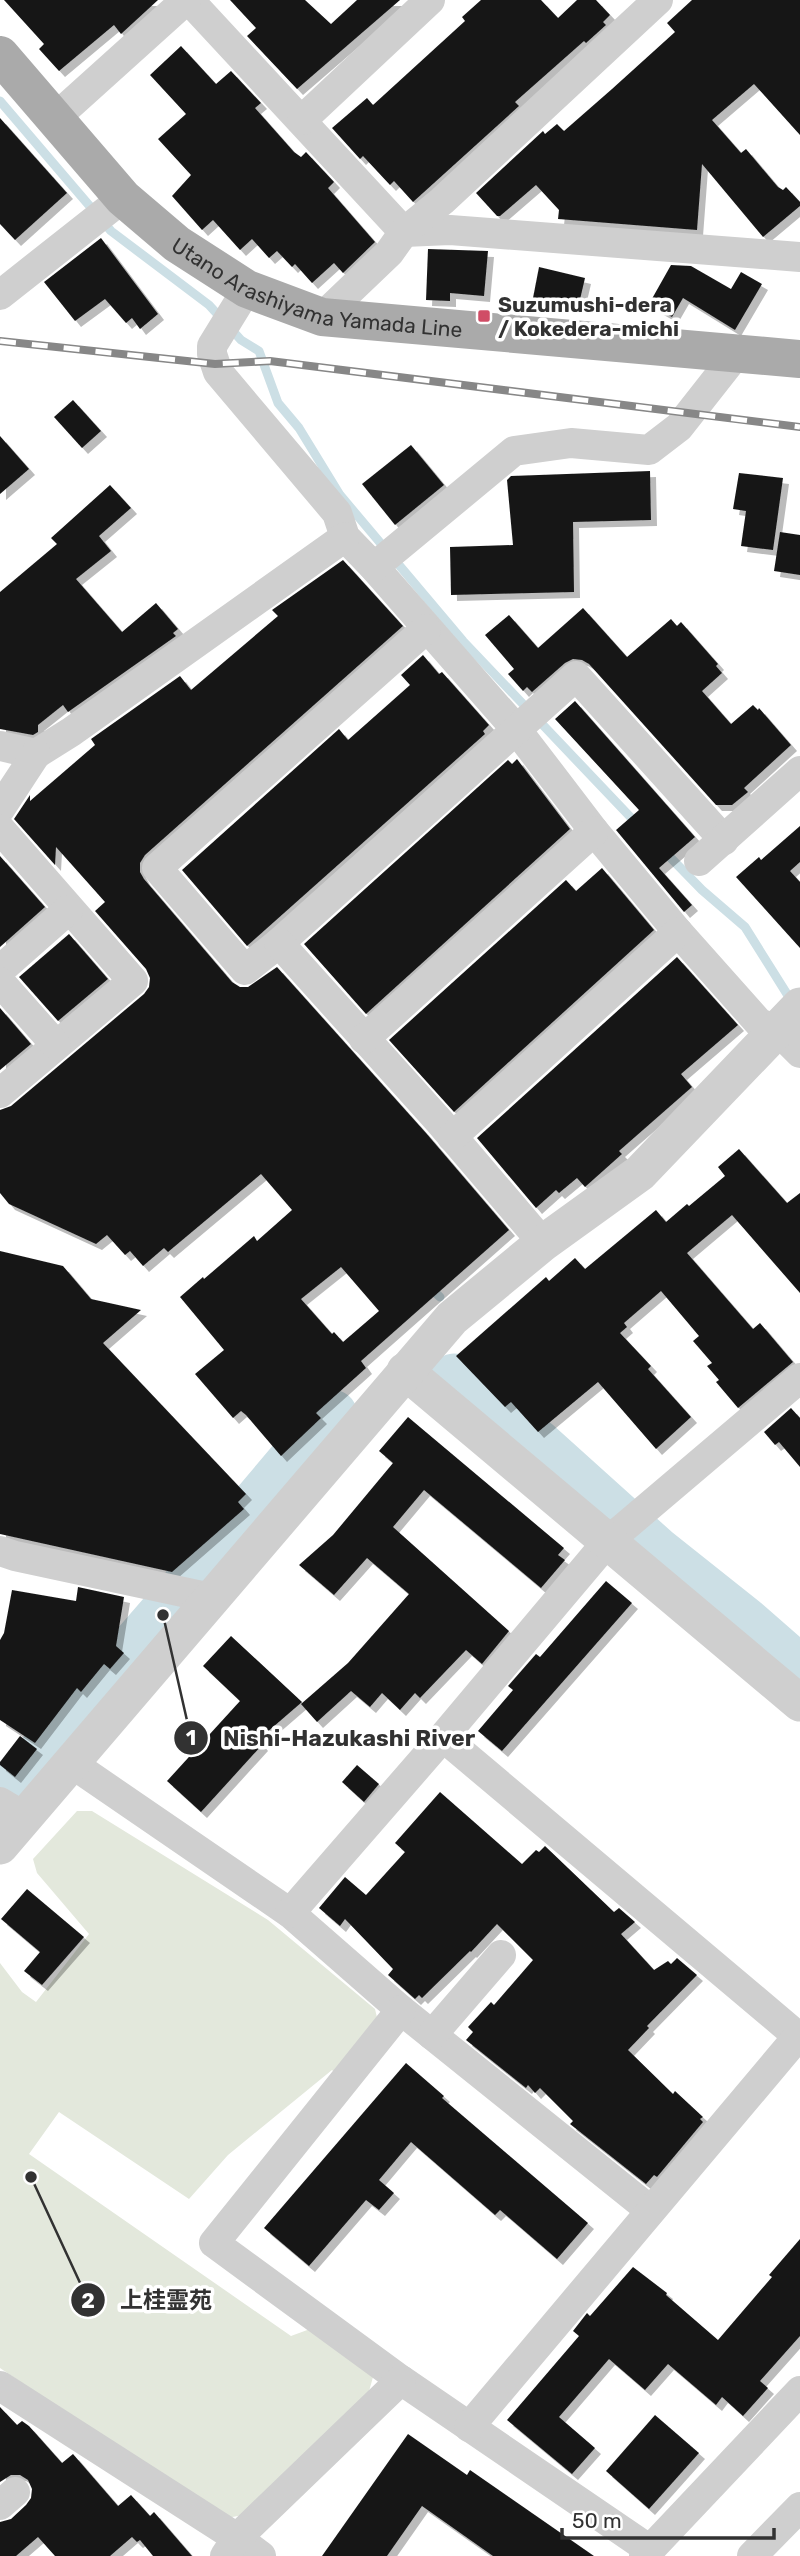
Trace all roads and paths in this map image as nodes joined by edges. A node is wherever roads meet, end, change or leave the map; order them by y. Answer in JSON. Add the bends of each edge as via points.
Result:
{"nodes":[{"id":1,"x":187,"y":0,"type":"edge"},
{"id":2,"x":430,"y":0,"type":"edge"},
{"id":3,"x":640,"y":6,"type":"edge"},
{"id":4,"x":2,"y":63,"type":"edge"},
{"id":5,"x":54,"y":119,"type":"junction"},
{"id":6,"x":302,"y":120,"type":"junction"},
{"id":7,"x":107,"y":211,"type":"junction"},
{"id":8,"x":404,"y":232,"type":"junction"},
{"id":9,"x":800,"y":257,"type":"edge"},
{"id":10,"x":247,"y":289,"type":"junction"},
{"id":11,"x":0,"y":295,"type":"edge"},
{"id":12,"x":322,"y":317,"type":"junction"},
{"id":13,"x":738,"y":352,"type":"junction"},
{"id":14,"x":796,"y":355,"type":"edge"},
{"id":15,"x":345,"y":537,"type":"junction"},
{"id":16,"x":374,"y":566,"type":"junction"},
{"id":17,"x":426,"y":629,"type":"junction"},
{"id":18,"x":516,"y":729,"type":"junction"},
{"id":19,"x":0,"y":746,"type":"edge"},
{"id":20,"x":36,"y":754,"type":"junction"},
{"id":21,"x":800,"y":771,"type":"edge"},
{"id":22,"x":0,"y":810,"type":"edge"},
{"id":23,"x":0,"y":830,"type":"edge"},
{"id":24,"x":594,"y":831,"type":"junction"},
{"id":25,"x":724,"y":840,"type":"junction"},
{"id":26,"x":699,"y":861,"type":"dead end"},
{"id":27,"x":68,"y":910,"type":"junction"},
{"id":28,"x":678,"y":932,"type":"junction"},
{"id":29,"x":279,"y":943,"type":"junction"},
{"id":30,"x":0,"y":970,"type":"edge"},
{"id":31,"x":0,"y":982,"type":"edge"},
{"id":32,"x":792,"y":1029,"type":"edge"},
{"id":33,"x":364,"y":1039,"type":"junction"},
{"id":34,"x":56,"y":1045,"type":"junction"},
{"id":35,"x":0,"y":1093,"type":"edge"},
{"id":36,"x":452,"y":1137,"type":"junction"},
{"id":37,"x":542,"y":1243,"type":"junction"},
{"id":38,"x":405,"y":1371,"type":"junction"},
{"id":39,"x":800,"y":1378,"type":"edge"},
{"id":40,"x":621,"y":1530,"type":"junction"},
{"id":41,"x":0,"y":1551,"type":"edge"},
{"id":42,"x":191,"y":1594,"type":"junction"},
{"id":43,"x":800,"y":1703,"type":"edge"},
{"id":44,"x":443,"y":1737,"type":"junction"},
{"id":45,"x":71,"y":1763,"type":"junction"},
{"id":46,"x":10,"y":1808,"type":"edge"},
{"id":47,"x":0,"y":1846,"type":"edge"},
{"id":48,"x":290,"y":1913,"type":"junction"},
{"id":49,"x":501,"y":1955,"type":"dead end"},
{"id":50,"x":401,"y":2010,"type":"junction"},
{"id":51,"x":432,"y":2035,"type":"junction"},
{"id":52,"x":800,"y":2036,"type":"edge"},
{"id":53,"x":650,"y":2210,"type":"junction"},
{"id":54,"x":401,"y":2379,"type":"junction"},
{"id":55,"x":0,"y":2386,"type":"edge"},
{"id":56,"x":800,"y":2391,"type":"edge"},
{"id":57,"x":469,"y":2427,"type":"junction"},
{"id":58,"x":800,"y":2507,"type":"edge"},
{"id":59,"x":231,"y":2547,"type":"edge"},
{"id":60,"x":647,"y":2553,"type":"edge"},
{"id":61,"x":261,"y":2556,"type":"edge"},
{"id":62,"x":752,"y":2556,"type":"edge"}],
"edges":[{"from":1,"to":5,"type":"street"},
{"from":1,"to":6,"type":"street"},
{"from":2,"to":6,"type":"street"},
{"from":3,"to":8,"type":"street","via":[[442,201]]},
{"from":4,"to":5,"type":"main road","name":"Utano Arashiyama Yamada Line"},
{"from":5,"to":7,"type":"main road","name":"Utano Arashiyama Yamada Line"},
{"from":6,"to":8,"type":"street"},
{"from":7,"to":10,"type":"main road","name":"Utano Arashiyama Yamada Line","via":[[177,243]]},
{"from":7,"to":11,"type":"street"},
{"from":8,"to":9,"type":"street","via":[[450,230]]},
{"from":8,"to":12,"type":"street","via":[[389,253]]},
{"from":10,"to":12,"type":"main road","name":"Utano Arashiyama Yamada Line"},
{"from":10,"to":15,"type":"street","via":[[212,346],[218,372],[337,513]]},
{"from":12,"to":13,"type":"main road","name":"Utano Arashiyama Yamada Line"},
{"from":13,"to":14,"type":"main road","name":"Utano Arashiyama Yamada Line"},
{"from":13,"to":16,"type":"street","via":[[679,427],[649,450],[571,443],[514,450]]},
{"from":15,"to":16,"type":"street"},
{"from":15,"to":20,"type":"street"},
{"from":16,"to":17,"type":"street"},
{"from":17,"to":18,"type":"street"},
{"from":17,"to":29,"type":"street","via":[[157,868],[245,970]]},
{"from":18,"to":24,"type":"street"},
{"from":18,"to":25,"type":"street","via":[[576,676]]},
{"from":18,"to":29,"type":"street"},
{"from":19,"to":20,"type":"street"},
{"from":20,"to":22,"type":"street"},
{"from":21,"to":25,"type":"street"},
{"from":23,"to":27,"type":"street"},
{"from":24,"to":28,"type":"street"},
{"from":24,"to":33,"type":"street"},
{"from":25,"to":26,"type":"street"},
{"from":27,"to":30,"type":"street"},
{"from":27,"to":34,"type":"street","via":[[134,981]]},
{"from":28,"to":32,"type":"street","via":[[760,1023]]},
{"from":28,"to":36,"type":"street"},
{"from":29,"to":33,"type":"street"},
{"from":31,"to":34,"type":"street"},
{"from":32,"to":37,"type":"street","via":[[640,1173]]},
{"from":33,"to":36,"type":"street"},
{"from":34,"to":35,"type":"street"},
{"from":36,"to":37,"type":"street"},
{"from":37,"to":38,"type":"street","via":[[452,1318]]},
{"from":38,"to":40,"type":"street"},
{"from":38,"to":42,"type":"street"},
{"from":39,"to":40,"type":"street"},
{"from":40,"to":43,"type":"street"},
{"from":40,"to":44,"type":"street"},
{"from":41,"to":42,"type":"street"},
{"from":42,"to":45,"type":"street"},
{"from":44,"to":48,"type":"street"},
{"from":44,"to":52,"type":"street"},
{"from":45,"to":46,"type":"street"},
{"from":45,"to":48,"type":"street"},
{"from":46,"to":47,"type":"street"},
{"from":48,"to":50,"type":"street"},
{"from":49,"to":51,"type":"street"},
{"from":50,"to":51,"type":"street"},
{"from":50,"to":54,"type":"street","via":[[214,2243]]},
{"from":51,"to":53,"type":"street"},
{"from":52,"to":53,"type":"street"},
{"from":53,"to":57,"type":"street"},
{"from":54,"to":57,"type":"street"},
{"from":54,"to":59,"type":"street"},
{"from":55,"to":59,"type":"street"},
{"from":56,"to":60,"type":"street"},
{"from":57,"to":60,"type":"street"},
{"from":58,"to":62,"type":"street"},
{"from":59,"to":61,"type":"street"}]}
